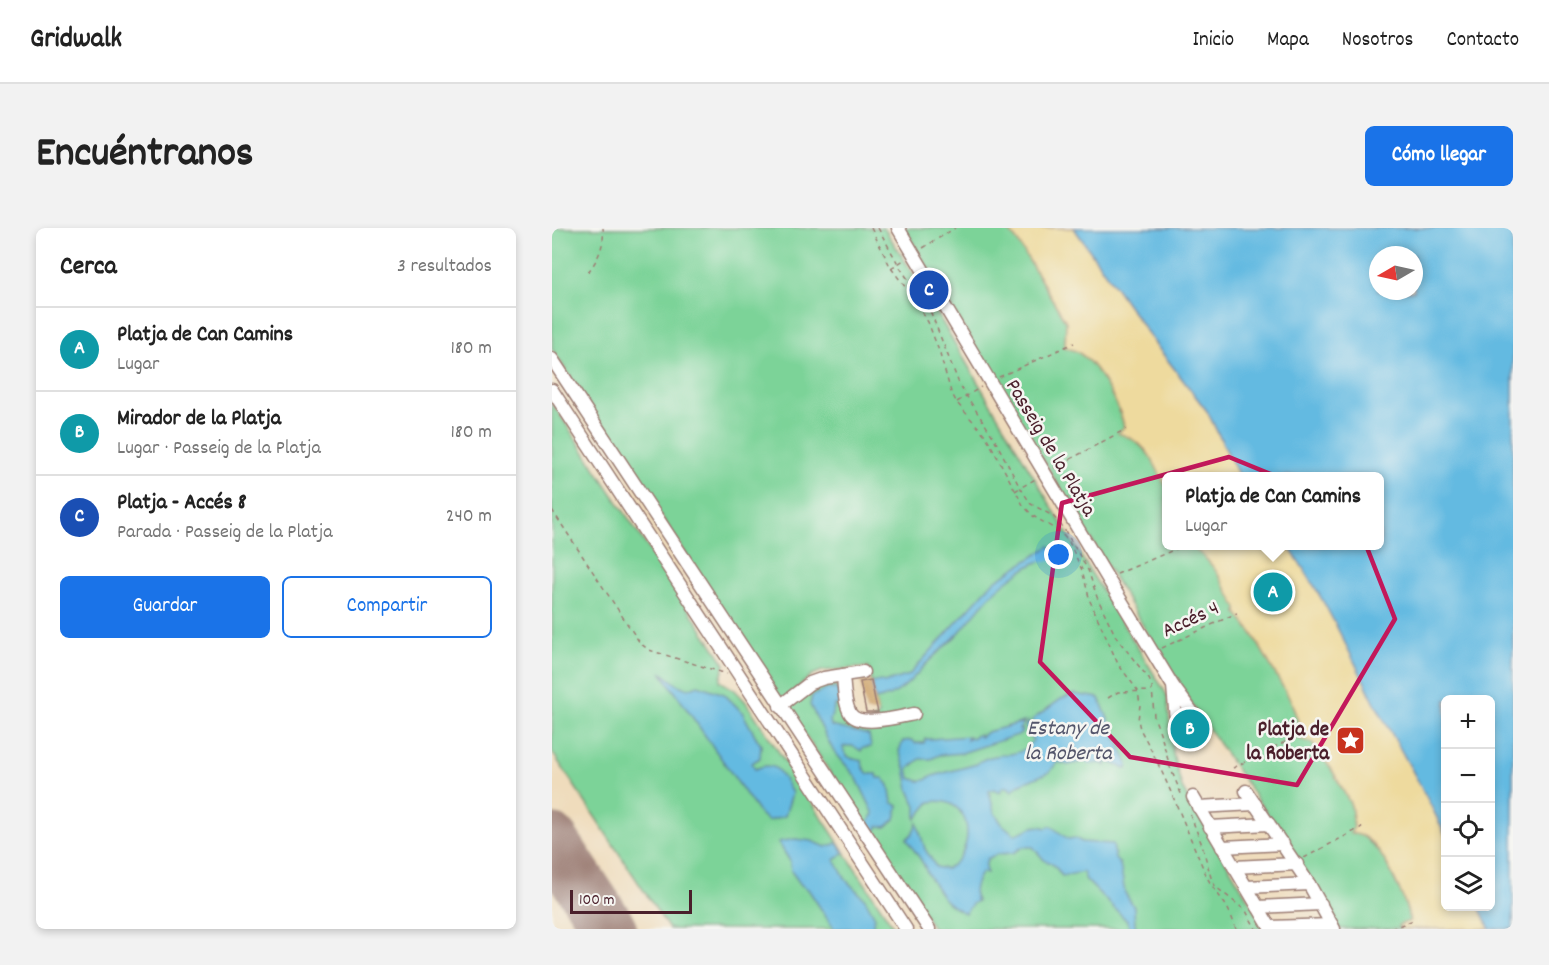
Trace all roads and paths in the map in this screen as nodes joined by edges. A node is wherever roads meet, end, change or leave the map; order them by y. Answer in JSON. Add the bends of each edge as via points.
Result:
{"nodes":[{"id":1,"x":603,"y":228,"type":"edge"},
{"id":2,"x":871,"y":228,"type":"edge"},
{"id":3,"x":878,"y":228,"type":"edge"},
{"id":4,"x":898,"y":228,"type":"edge"},
{"id":5,"x":955,"y":228,"type":"edge"},
{"id":6,"x":917,"y":252,"type":"dead end"},
{"id":7,"x":910,"y":256,"type":"dead end"},
{"id":8,"x":898,"y":264,"type":"junction"},
{"id":9,"x":891,"y":268,"type":"junction"},
{"id":10,"x":588,"y":272,"type":"dead end"},
{"id":11,"x":1074,"y":343,"type":"dead end"},
{"id":12,"x":552,"y":359,"type":"edge"},
{"id":13,"x":993,"y":379,"type":"dead end"},
{"id":14,"x":986,"y":384,"type":"dead end"},
{"id":15,"x":552,"y":390,"type":"edge"},
{"id":16,"x":966,"y":397,"type":"junction"},
{"id":17,"x":957,"y":403,"type":"junction"},
{"id":18,"x":1126,"y":429,"type":"dead end"},
{"id":19,"x":1048,"y":471,"type":"dead end"},
{"id":20,"x":1041,"y":475,"type":"dead end"},
{"id":21,"x":1020,"y":488,"type":"junction"},
{"id":22,"x":1015,"y":491,"type":"junction"},
{"id":23,"x":552,"y":510,"type":"edge"},
{"id":24,"x":1174,"y":550,"type":"edge"},
{"id":25,"x":1111,"y":577,"type":"dead end"},
{"id":26,"x":1237,"y":613,"type":"dead end"},
{"id":27,"x":1156,"y":651,"type":"dead end"},
{"id":28,"x":1143,"y":660,"type":"dead end"},
{"id":29,"x":1137,"y":664,"type":"junction"},
{"id":30,"x":863,"y":672,"type":"dead end"},
{"id":31,"x":843,"y":675,"type":"junction"},
{"id":32,"x":742,"y":680,"type":"junction"},
{"id":33,"x":1173,"y":686,"type":"junction"},
{"id":34,"x":1138,"y":691,"type":"junction"},
{"id":35,"x":1152,"y":691,"type":"junction"},
{"id":36,"x":1108,"y":699,"type":"dead end"},
{"id":37,"x":780,"y":706,"type":"junction"},
{"id":38,"x":914,"y":714,"type":"dead end"},
{"id":39,"x":1198,"y":720,"type":"junction"},
{"id":40,"x":1177,"y":728,"type":"junction"},
{"id":41,"x":1206,"y":732,"type":"dead end"},
{"id":42,"x":1304,"y":732,"type":"dead end"},
{"id":43,"x":1178,"y":742,"type":"dead end"},
{"id":44,"x":1233,"y":768,"type":"dead end"},
{"id":45,"x":1246,"y":791,"type":"dead end"},
{"id":46,"x":1191,"y":804,"type":"junction"},
{"id":47,"x":1255,"y":804,"type":"junction"},
{"id":48,"x":1269,"y":824,"type":"junction"},
{"id":49,"x":1210,"y":827,"type":"junction"},
{"id":50,"x":1362,"y":827,"type":"dead end"},
{"id":51,"x":1283,"y":844,"type":"junction"},
{"id":52,"x":1222,"y":847,"type":"junction"},
{"id":53,"x":1297,"y":863,"type":"junction"},
{"id":54,"x":1234,"y":867,"type":"junction"},
{"id":55,"x":1309,"y":884,"type":"junction"},
{"id":56,"x":1246,"y":887,"type":"junction"},
{"id":57,"x":1321,"y":904,"type":"junction"},
{"id":58,"x":1258,"y":907,"type":"junction"},
{"id":59,"x":1416,"y":920,"type":"dead end"},
{"id":60,"x":1333,"y":927,"type":"edge"},
{"id":61,"x":1270,"y":928,"type":"edge"},
{"id":62,"x":906,"y":929,"type":"edge"},
{"id":63,"x":929,"y":929,"type":"edge"},
{"id":64,"x":1236,"y":929,"type":"edge"},
{"id":65,"x":1256,"y":929,"type":"edge"},
{"id":66,"x":1391,"y":929,"type":"edge"}],
"edges":[{"from":1,"to":10,"type":"path","via":[[597,261]]},
{"from":2,"to":9,"type":"path"},
{"from":3,"to":8,"type":"path"},
{"from":4,"to":33,"type":"street","name":"Passeig de la Platja"},
{"from":5,"to":6,"type":"path"},
{"from":7,"to":8,"type":"path"},
{"from":8,"to":9,"type":"path"},
{"from":8,"to":16,"type":"path","via":[[931,313]]},
{"from":9,"to":17,"type":"path","via":[[928,322]]},
{"from":11,"to":13,"type":"path"},
{"from":12,"to":37,"type":"street"},
{"from":14,"to":16,"type":"path"},
{"from":15,"to":32,"type":"street"},
{"from":16,"to":17,"type":"path"},
{"from":16,"to":21,"type":"path","via":[[994,438]]},
{"from":17,"to":22,"type":"path","via":[[986,436]]},
{"from":18,"to":19,"type":"path"},
{"from":20,"to":21,"type":"path"},
{"from":21,"to":22,"type":"path"},
{"from":21,"to":29,"type":"path","via":[[1031,504],[1053,516],[1064,529],[1088,570],[1111,628]]},
{"from":22,"to":34,"type":"path","via":[[1033,516],[1069,542],[1118,664]]},
{"from":23,"to":32,"type":"path","via":[[640,643],[649,650]]},
{"from":24,"to":25,"type":"path"},
{"from":26,"to":27,"type":"path","name":"Accés 4"},
{"from":28,"to":29,"type":"path","name":"Accés 4"},
{"from":29,"to":35,"type":"path","via":[[1149,679]]},
{"from":30,"to":31,"type":"street"},
{"from":31,"to":37,"type":"street","via":[[810,683]]},
{"from":31,"to":38,"type":"street","via":[[847,704],[856,719]]},
{"from":32,"to":62,"type":"street"},
{"from":33,"to":39,"type":"street","name":"Passeig de la Platja"},
{"from":33,"to":40,"type":"street","name":"Passeig de la Platja"},
{"from":34,"to":35,"type":"path","bridge":true},
{"from":34,"to":36,"type":"path","bridge":true,"via":[[1118,692]]},
{"from":34,"to":64,"type":"path","via":[[1140,729],[1208,879]]},
{"from":35,"to":46,"type":"path","via":[[1154,717],[1174,779]]},
{"from":37,"to":63,"type":"street"},
{"from":39,"to":40,"type":"street","via":[[1183,718]]},
{"from":39,"to":40,"type":"street","via":[[1202,730],[1196,740],[1185,741]]},
{"from":41,"to":43,"type":"street","via":[[1201,745]]},
{"from":42,"to":44,"type":"path"},
{"from":45,"to":47,"type":"street"},
{"from":46,"to":47,"type":"street"},
{"from":46,"to":49,"type":"street"},
{"from":46,"to":65,"type":"path","via":[[1212,881],[1246,911]]},
{"from":47,"to":48,"type":"street"},
{"from":48,"to":49,"type":"street"},
{"from":48,"to":51,"type":"street"},
{"from":49,"to":52,"type":"street"},
{"from":50,"to":53,"type":"path"},
{"from":51,"to":52,"type":"street"},
{"from":51,"to":53,"type":"street"},
{"from":52,"to":54,"type":"street"},
{"from":53,"to":54,"type":"street"},
{"from":53,"to":55,"type":"street"},
{"from":54,"to":56,"type":"street"},
{"from":55,"to":56,"type":"street"},
{"from":55,"to":57,"type":"street"},
{"from":56,"to":58,"type":"street"},
{"from":57,"to":58,"type":"street"},
{"from":57,"to":60,"type":"street"},
{"from":58,"to":61,"type":"street"},
{"from":59,"to":66,"type":"path"},
{"from":60,"to":61,"type":"street"}]}
